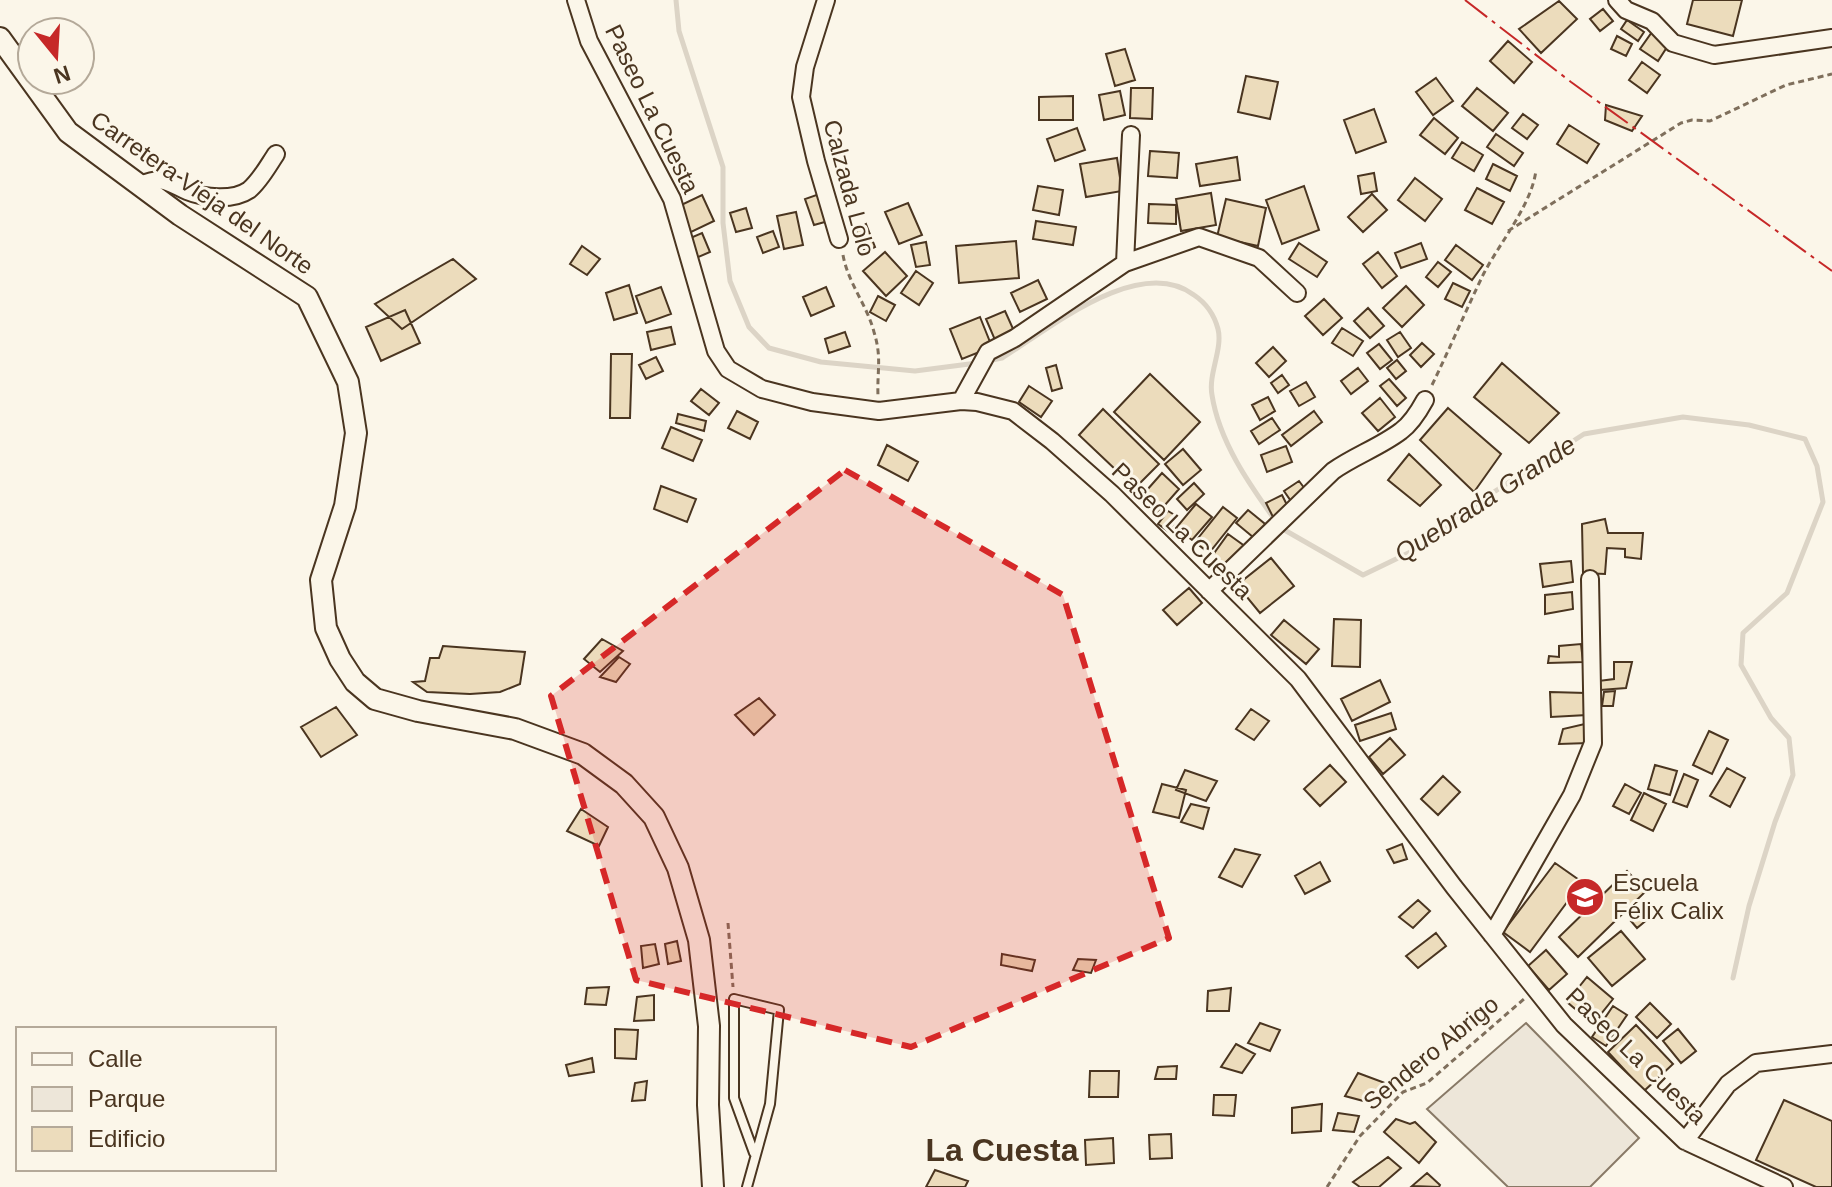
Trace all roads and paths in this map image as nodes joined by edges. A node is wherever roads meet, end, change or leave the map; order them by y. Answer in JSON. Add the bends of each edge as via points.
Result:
{"nodes":[{"id":1,"x":576,"y":0,"type":"edge"},
{"id":2,"x":826,"y":0,"type":"edge"},
{"id":3,"x":1617,"y":0,"type":"edge"},
{"id":4,"x":0,"y":38,"type":"edge"},
{"id":5,"x":1832,"y":38,"type":"edge"},
{"id":6,"x":1832,"y":74,"type":"edge"},
{"id":7,"x":1131,"y":135,"type":"dead end"},
{"id":8,"x":276,"y":154,"type":"dead end"},
{"id":9,"x":1536,"y":170,"type":"dead end"},
{"id":10,"x":140,"y":185,"type":"junction"},
{"id":11,"x":1508,"y":231,"type":"junction"},
{"id":12,"x":839,"y":239,"type":"joint"},
{"id":13,"x":1125,"y":263,"type":"junction"},
{"id":14,"x":1297,"y":293,"type":"dead end"},
{"id":15,"x":877,"y":385,"type":"dead end"},
{"id":16,"x":1425,"y":400,"type":"joint"},
{"id":17,"x":961,"y":401,"type":"junction"},
{"id":18,"x":1590,"y":579,"type":"dead end"},
{"id":19,"x":1209,"y":591,"type":"junction"},
{"id":20,"x":728,"y":923,"type":"dead end"},
{"id":21,"x":1492,"y":935,"type":"junction"},
{"id":22,"x":1535,"y":989,"type":"junction"},
{"id":23,"x":734,"y":999,"type":"junction"},
{"id":24,"x":1832,"y":1054,"type":"edge"},
{"id":25,"x":1685,"y":1141,"type":"junction"},
{"id":26,"x":754,"y":1153,"type":"junction"},
{"id":27,"x":713,"y":1187,"type":"edge"},
{"id":28,"x":747,"y":1187,"type":"edge"},
{"id":29,"x":1327,"y":1187,"type":"edge"},
{"id":30,"x":1784,"y":1187,"type":"edge"}],
"edges":[{"from":1,"to":17,"type":"street","name":"Paseo La Cuesta","via":[[589,41],[672,199],[716,351],[728,369],[762,389],[812,402],[879,411]]},
{"from":2,"to":12,"type":"street","name":"Calzada Lolo","via":[[801,97]]},
{"from":3,"to":5,"type":"street","via":[[1652,21],[1673,43],[1714,55]]},
{"from":4,"to":10,"type":"street","name":"Carretera Vieja del Norte","via":[[68,132]]},
{"from":6,"to":11,"type":"path","via":[[1786,85],[1710,121],[1681,123]]},
{"from":7,"to":13,"type":"street"},
{"from":8,"to":10,"type":"street","via":[[248,190],[226,197],[195,194],[156,179]]},
{"from":9,"to":11,"type":"path","via":[[1528,200]]},
{"from":10,"to":27,"type":"street","name":"Carretera Vieja del Norte","via":[[307,297],[348,382],[356,433],[345,506],[321,580],[326,628],[355,682],[375,699],[515,729],[583,754],[624,784],[654,817],[678,868],[699,940],[709,1026]]},
{"from":11,"to":16,"type":"path"},
{"from":12,"to":15,"type":"path","name":"Calzada Lolo","via":[[845,268],[873,328],[880,363]]},
{"from":13,"to":14,"type":"street","via":[[1199,237],[1259,258]]},
{"from":13,"to":17,"type":"street","via":[[988,352]]},
{"from":16,"to":19,"type":"street","via":[[1402,431],[1333,471]]},
{"from":17,"to":19,"type":"street","name":"Paseo La Cuesta","via":[[1013,411],[1112,494]]},
{"from":18,"to":21,"type":"street","via":[[1593,743],[1572,795]]},
{"from":19,"to":21,"type":"street","name":"Paseo La Cuesta","via":[[1298,679]]},
{"from":20,"to":23,"type":"path"},
{"from":21,"to":22,"type":"street","name":"Paseo La Cuesta"},
{"from":22,"to":25,"type":"street","name":"Paseo La Cuesta","via":[[1564,1025]]},
{"from":22,"to":29,"type":"path","name":"Sendero Abrigo","via":[[1427,1083],[1403,1092],[1360,1136]]},
{"from":23,"to":26,"type":"lane","via":[[734,1098]]},
{"from":23,"to":26,"type":"lane","via":[[779,1010],[770,1104]]},
{"from":24,"to":25,"type":"street","via":[[1756,1063],[1728,1084]]},
{"from":25,"to":30,"type":"street","name":"Paseo La Cuesta"},
{"from":26,"to":28,"type":"lane"}]}
